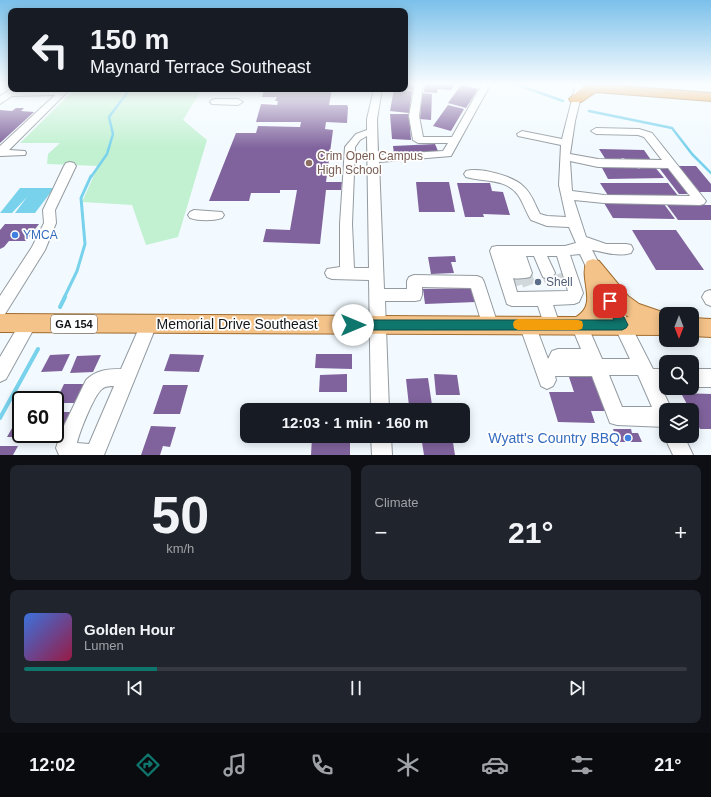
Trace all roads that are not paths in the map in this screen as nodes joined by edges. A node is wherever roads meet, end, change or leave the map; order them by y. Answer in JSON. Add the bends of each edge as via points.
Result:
{"nodes":[{"id":1,"x":49,"y":105,"type":"edge"},
{"id":2,"x":374,"y":105,"type":"edge"},
{"id":3,"x":416,"y":105,"type":"edge"},
{"id":4,"x":475,"y":105,"type":"edge"},
{"id":5,"x":575,"y":105,"type":"edge"},
{"id":6,"x":596,"y":131,"type":"dead end"},
{"id":7,"x":373,"y":132,"type":"junction"},
{"id":8,"x":522,"y":134,"type":"dead end"},
{"id":9,"x":455,"y":140,"type":"junction"},
{"id":10,"x":566,"y":143,"type":"junction"},
{"id":11,"x":0,"y":152,"type":"edge"},
{"id":12,"x":21,"y":153,"type":"dead end"},
{"id":13,"x":566,"y":157,"type":"junction"},
{"id":14,"x":374,"y":159,"type":"junction"},
{"id":15,"x":670,"y":164,"type":"junction"},
{"id":16,"x":70,"y":166,"type":"dead end"},
{"id":17,"x":470,"y":174,"type":"dead end"},
{"id":18,"x":567,"y":195,"type":"junction"},
{"id":19,"x":705,"y":201,"type":"edge"},
{"id":20,"x":194,"y":215,"type":"dead end"},
{"id":21,"x":218,"y":215,"type":"dead end"},
{"id":22,"x":575,"y":222,"type":"junction"},
{"id":23,"x":626,"y":249,"type":"dead end"},
{"id":24,"x":512,"y":251,"type":"junction"},
{"id":25,"x":552,"y":251,"type":"junction"},
{"id":26,"x":587,"y":252,"type":"junction"},
{"id":27,"x":332,"y":272,"type":"dead end"},
{"id":28,"x":347,"y":273,"type":"junction"},
{"id":29,"x":520,"y":273,"type":"tunnel mouth"},
{"id":30,"x":554,"y":273,"type":"tunnel mouth"},
{"id":31,"x":376,"y":274,"type":"junction"},
{"id":32,"x":545,"y":294,"type":"junction"},
{"id":33,"x":376,"y":295,"type":"junction"},
{"id":34,"x":659,"y":319,"type":"edge"},
{"id":35,"x":0,"y":320,"type":"edge"},
{"id":36,"x":29,"y":323,"type":"junction"},
{"id":37,"x":149,"y":324,"type":"junction"},
{"id":38,"x":527,"y":324,"type":"junction"},
{"id":39,"x":376,"y":325,"type":"junction"},
{"id":40,"x":490,"y":325,"type":"junction"},
{"id":41,"x":552,"y":325,"type":"junction"},
{"id":42,"x":579,"y":325,"type":"junction"},
{"id":43,"x":622,"y":325,"type":"junction"},
{"id":44,"x":659,"y":326,"type":"edge"},
{"id":45,"x":699,"y":327,"type":"edge"},
{"id":46,"x":711,"y":328,"type":"edge"},
{"id":47,"x":594,"y":367,"type":"junction"},
{"id":48,"x":645,"y":372,"type":"junction"},
{"id":49,"x":0,"y":373,"type":"edge"},
{"id":50,"x":659,"y":376,"type":"edge"},
{"id":51,"x":125,"y":378,"type":"junction"},
{"id":52,"x":699,"y":378,"type":"edge"},
{"id":53,"x":711,"y":378,"type":"edge"},
{"id":54,"x":380,"y":403,"type":"edge"},
{"id":55,"x":659,"y":403,"type":"edge"},
{"id":56,"x":659,"y":418,"type":"edge"},
{"id":57,"x":381,"y":443,"type":"edge"},
{"id":58,"x":677,"y":443,"type":"edge"},
{"id":59,"x":94,"y":454,"type":"edge"},
{"id":60,"x":382,"y":455,"type":"edge"},
{"id":61,"x":683,"y":455,"type":"edge"}],
"edges":[{"from":1,"to":11,"type":"street"},
{"from":2,"to":7,"type":"street"},
{"from":3,"to":9,"type":"street","via":[[414,116],[418,140]]},
{"from":4,"to":9,"type":"street"},
{"from":5,"to":10,"type":"street"},
{"from":6,"to":15,"type":"street","via":[[644,132]]},
{"from":7,"to":14,"type":"street"},
{"from":7,"to":28,"type":"street","via":[[364,133],[356,138],[350,147],[346,224]]},
{"from":8,"to":10,"type":"street"},
{"from":9,"to":14,"type":"street","via":[[448,154]]},
{"from":10,"to":13,"type":"street"},
{"from":11,"to":12,"type":"street"},
{"from":13,"to":15,"type":"street","via":[[598,163]]},
{"from":13,"to":18,"type":"street"},
{"from":14,"to":31,"type":"street"},
{"from":15,"to":19,"type":"street"},
{"from":16,"to":35,"type":"street","via":[[49,210],[50,223],[38,250]]},
{"from":17,"to":22,"type":"street","via":[[499,177],[519,187],[535,217],[547,221]]},
{"from":18,"to":19,"type":"street","via":[[604,199]]},
{"from":18,"to":22,"type":"street"},
{"from":20,"to":21,"type":"street"},
{"from":22,"to":26,"type":"street"},
{"from":23,"to":26,"type":"street"},
{"from":24,"to":25,"type":"street"},
{"from":24,"to":29,"type":"street"},
{"from":24,"to":32,"type":"street","via":[[497,251],[512,299]]},
{"from":25,"to":26,"type":"street"},
{"from":25,"to":30,"type":"street"},
{"from":25,"to":32,"type":"street","via":[[563,254],[576,292],[574,297]]},
{"from":26,"to":34,"type":"main road","via":[[621,302],[633,310]]},
{"from":26,"to":42,"type":"main road","via":[[595,298],[594,310],[590,318]]},
{"from":26,"to":43,"type":"street"},
{"from":27,"to":28,"type":"street"},
{"from":28,"to":31,"type":"street"},
{"from":31,"to":33,"type":"street"},
{"from":32,"to":41,"type":"street","via":[[545,305]]},
{"from":33,"to":39,"type":"street"},
{"from":33,"to":40,"type":"street","via":[[414,295],[414,281],[477,282]]},
{"from":35,"to":36,"type":"main road","name":"Memorial Drive Southeast","number":"GA 154"},
{"from":36,"to":37,"type":"main road","name":"Memorial Drive Southeast","number":"GA 154"},
{"from":36,"to":49,"type":"street"},
{"from":37,"to":39,"type":"main road","name":"Memorial Drive Southeast","number":"GA 154"},
{"from":37,"to":51,"type":"street"},
{"from":38,"to":40,"type":"main road","name":"Memorial Drive Southeast","number":"GA 154"},
{"from":38,"to":41,"type":"main road","name":"Memorial Drive Southeast","number":"GA 154"},
{"from":38,"to":47,"type":"street","via":[[548,372]]},
{"from":39,"to":40,"type":"main road","name":"Memorial Drive Southeast","number":"GA 154"},
{"from":39,"to":54,"type":"street"},
{"from":41,"to":42,"type":"main road","name":"Memorial Drive Southeast","number":"GA 154"},
{"from":42,"to":43,"type":"main road","name":"Memorial Drive Southeast","number":"GA 154"},
{"from":42,"to":47,"type":"street"},
{"from":43,"to":44,"type":"main road","name":"Memorial Drive Southeast","number":"GA 154"},
{"from":43,"to":48,"type":"street"},
{"from":45,"to":46,"type":"main road"},
{"from":47,"to":48,"type":"street"},
{"from":47,"to":56,"type":"street","via":[[617,416]]},
{"from":48,"to":50,"type":"street"},
{"from":48,"to":55,"type":"street"},
{"from":51,"to":59,"type":"street"},
{"from":51,"to":59,"type":"street","via":[[104,378],[96,381],[70,432],[66,448],[69,452]]},
{"from":52,"to":53,"type":"street"},
{"from":57,"to":60,"type":"street"},
{"from":58,"to":61,"type":"street"}]}
